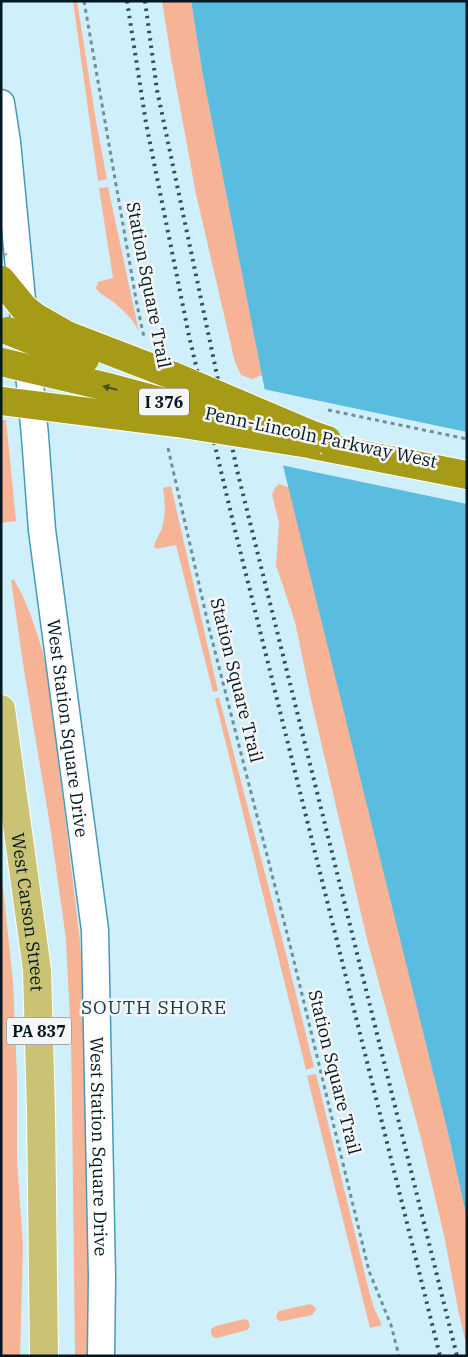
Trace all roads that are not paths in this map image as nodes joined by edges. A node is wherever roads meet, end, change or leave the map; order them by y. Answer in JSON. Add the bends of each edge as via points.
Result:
{"nodes":[{"id":1,"x":1,"y":103,"type":"edge"},
{"id":2,"x":1,"y":280,"type":"edge"},
{"id":3,"x":1,"y":328,"type":"edge"},
{"id":4,"x":1,"y":362,"type":"edge"},
{"id":5,"x":1,"y":401,"type":"edge"},
{"id":6,"x":320,"y":442,"type":"junction"},
{"id":7,"x":467,"y":467,"type":"edge"},
{"id":8,"x":467,"y":475,"type":"edge"},
{"id":9,"x":1,"y":709,"type":"edge"},
{"id":10,"x":44,"y":1356,"type":"edge"},
{"id":11,"x":101,"y":1356,"type":"edge"}],
"edges":[{"from":1,"to":11,"type":"street","name":"West Station Square Drive","via":[[31,387],[42,530],[95,930]]},
{"from":2,"to":6,"type":"highway","bridge":true,"via":[[24,308],[68,335],[310,434]]},
{"from":3,"to":6,"type":"highway","bridge":true},
{"from":6,"to":4,"type":"highway","name":"Penn-Lincoln Parkway West","number":"I 376","one_way":true,"bridge":true},
{"from":5,"to":6,"type":"highway","name":"Penn-Lincoln Parkway West","number":"I 376","bridge":true},
{"from":6,"to":7,"type":"highway","name":"Penn-Lincoln Parkway West","number":"I 376"},
{"from":6,"to":8,"type":"highway","name":"Penn-Lincoln Parkway West","number":"I 376"},
{"from":9,"to":10,"type":"main road","name":"West Carson Street","number":"PA 837","via":[[37,970]]}]}
